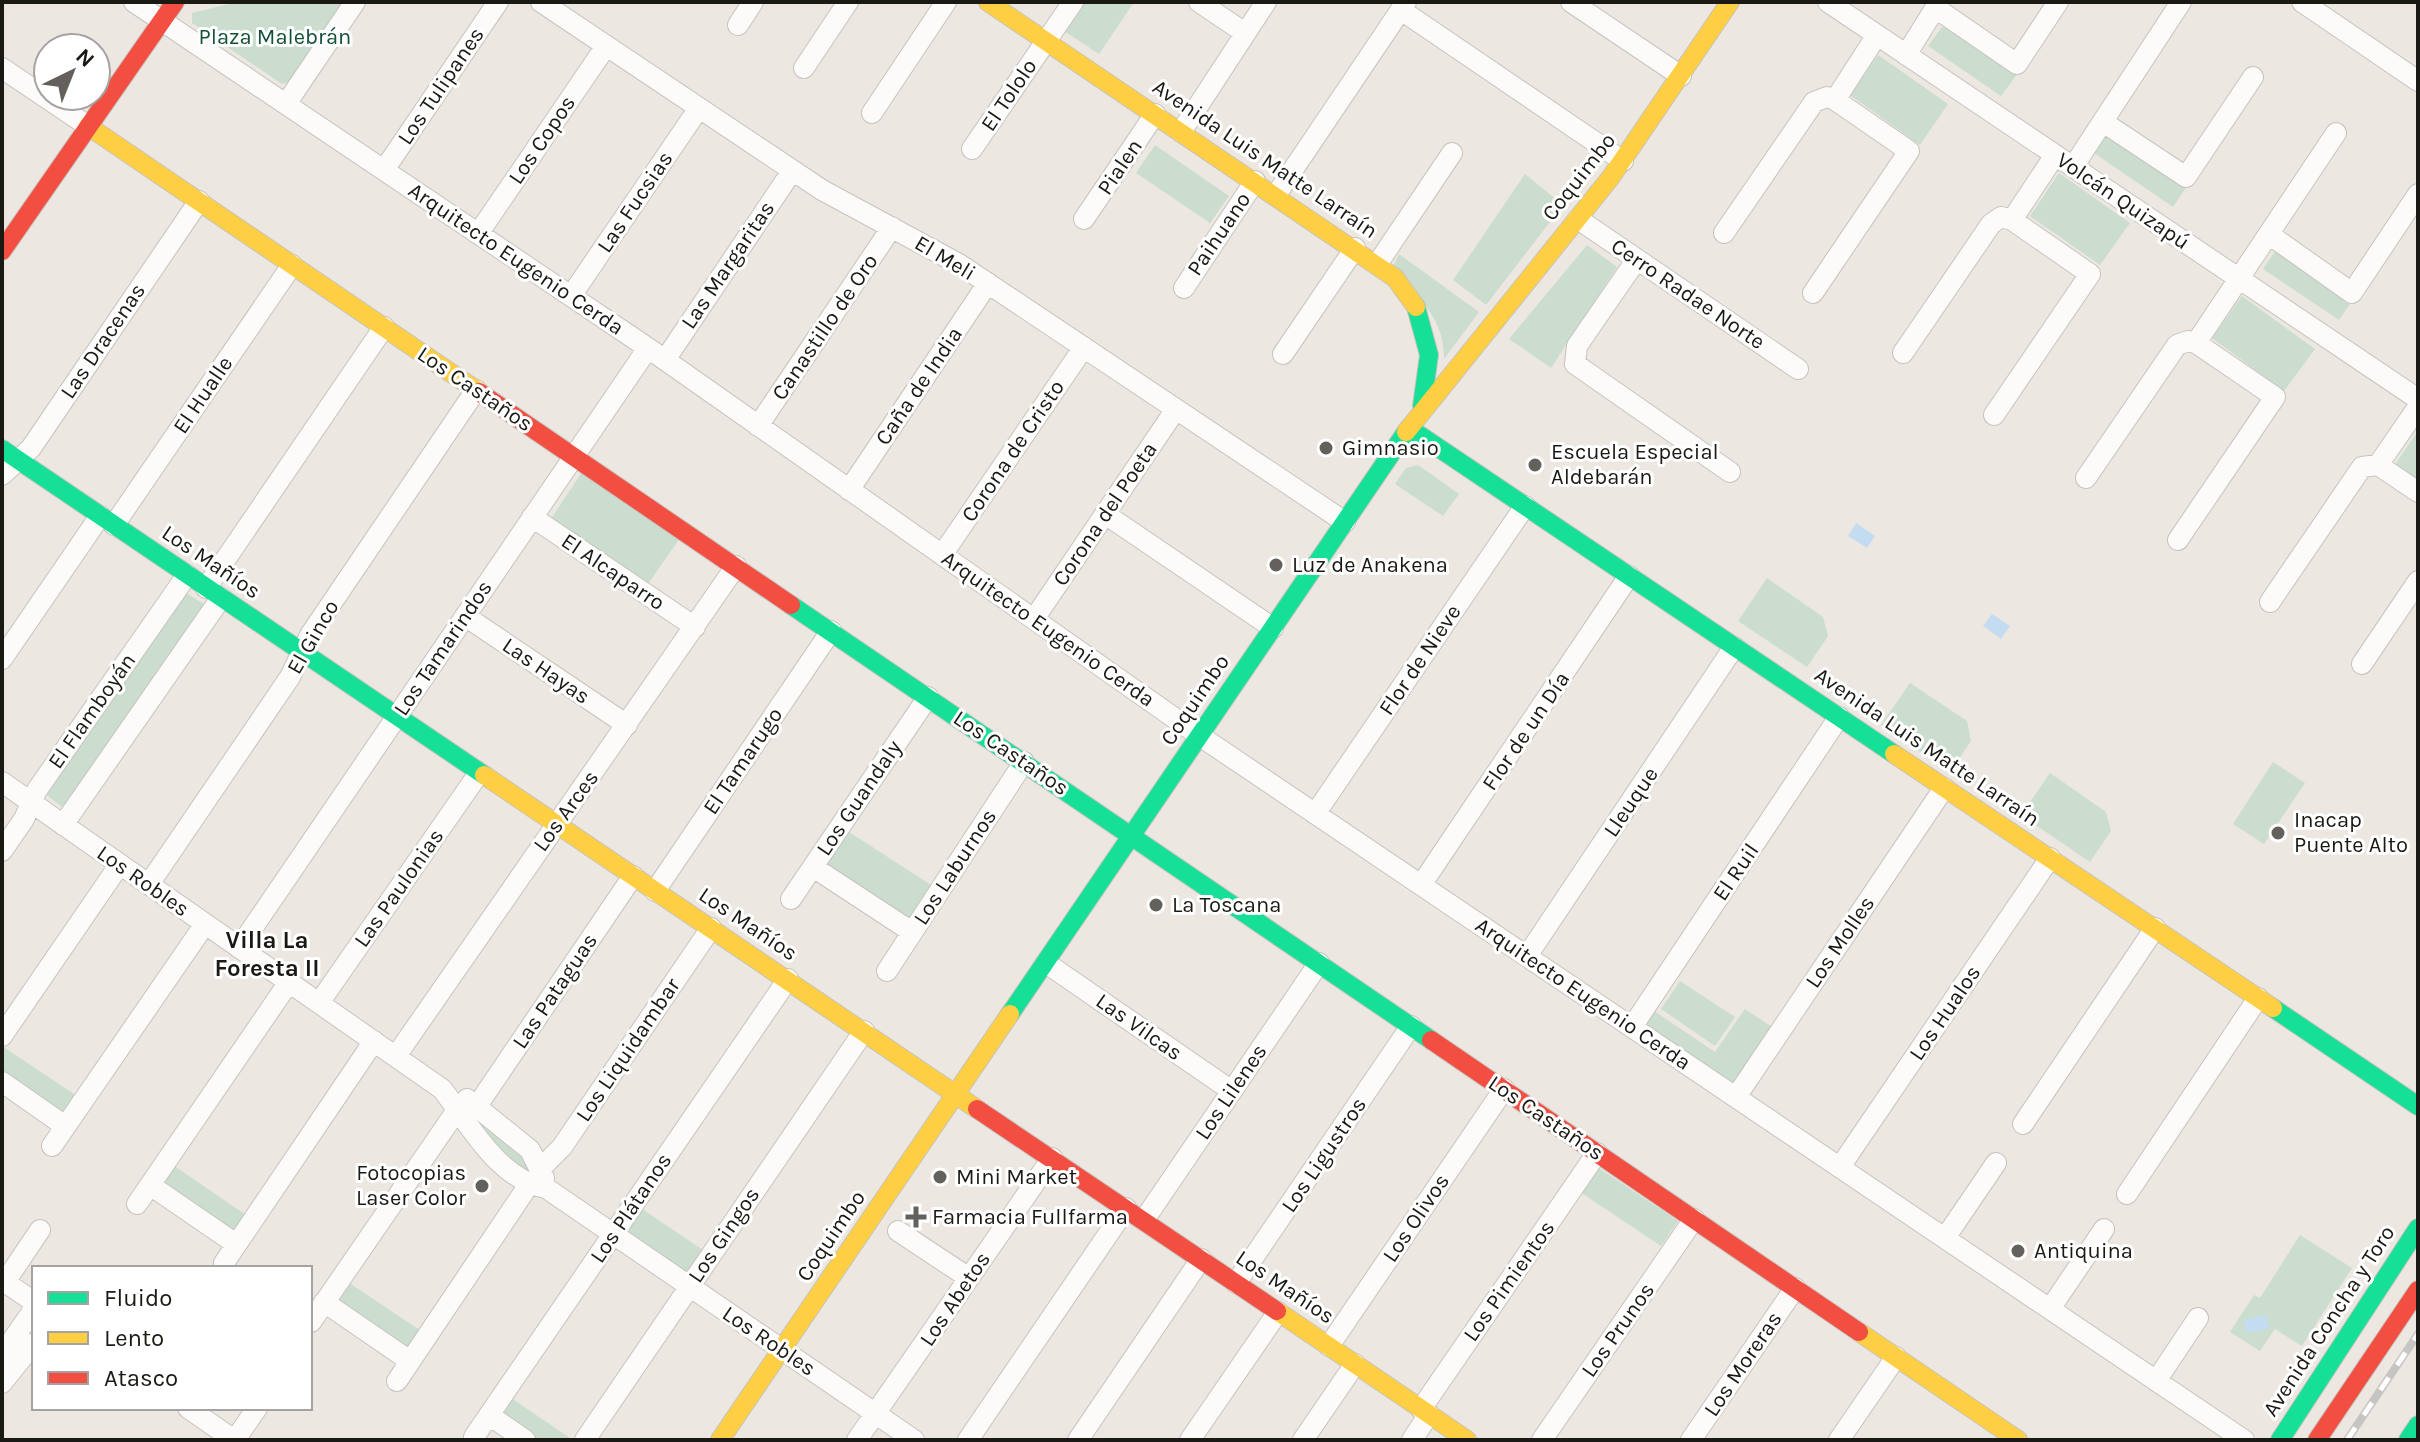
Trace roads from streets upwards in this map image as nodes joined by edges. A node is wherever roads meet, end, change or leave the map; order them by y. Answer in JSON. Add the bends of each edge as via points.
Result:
{"nodes":[{"id":1,"x":134,"y":2,"type":"edge"},
{"id":2,"x":175,"y":2,"type":"edge"},
{"id":3,"x":355,"y":2,"type":"edge"},
{"id":4,"x":498,"y":2,"type":"edge"},
{"id":5,"x":541,"y":2,"type":"edge"},
{"id":6,"x":753,"y":2,"type":"edge"},
{"id":7,"x":848,"y":2,"type":"edge"},
{"id":8,"x":946,"y":2,"type":"edge"},
{"id":9,"x":988,"y":2,"type":"edge"},
{"id":10,"x":1073,"y":2,"type":"edge"},
{"id":11,"x":1199,"y":2,"type":"edge"},
{"id":12,"x":1266,"y":2,"type":"edge"},
{"id":13,"x":1571,"y":2,"type":"edge"},
{"id":14,"x":1730,"y":2,"type":"edge"},
{"id":15,"x":1828,"y":2,"type":"edge"},
{"id":16,"x":2058,"y":2,"type":"edge"},
{"id":17,"x":2181,"y":2,"type":"edge"},
{"id":18,"x":2302,"y":2,"type":"edge"},
{"id":19,"x":1938,"y":5,"type":"edge"},
{"id":20,"x":1404,"y":6,"type":"edge"},
{"id":21,"x":160,"y":19,"type":"junction"},
{"id":22,"x":738,"y":25,"type":"dead end"},
{"id":23,"x":1245,"y":33,"type":"junction"},
{"id":24,"x":1877,"y":35,"type":"junction"},
{"id":25,"x":1046,"y":41,"type":"junction"},
{"id":26,"x":606,"y":46,"type":"junction"},
{"id":27,"x":1906,"y":55,"type":"junction"},
{"id":28,"x":2,"y":68,"type":"edge"},
{"id":29,"x":804,"y":68,"type":"dead end"},
{"id":30,"x":1681,"y":76,"type":"junction"},
{"id":31,"x":2253,"y":77,"type":"dead end"},
{"id":32,"x":2418,"y":81,"type":"edge"},
{"id":33,"x":1835,"y":100,"type":"junction"},
{"id":34,"x":286,"y":104,"type":"junction"},
{"id":35,"x":699,"y":108,"type":"junction"},
{"id":36,"x":872,"y":113,"type":"dead end"},
{"id":37,"x":1155,"y":114,"type":"junction"},
{"id":38,"x":2103,"y":122,"type":"junction"},
{"id":39,"x":88,"y":126,"type":"junction"},
{"id":40,"x":1181,"y":132,"type":"junction"},
{"id":41,"x":2336,"y":133,"type":"dead end"},
{"id":42,"x":972,"y":149,"type":"dead end"},
{"id":43,"x":1452,"y":153,"type":"dead end"},
{"id":44,"x":2055,"y":155,"type":"junction"},
{"id":45,"x":1623,"y":161,"type":"junction"},
{"id":46,"x":2073,"y":167,"type":"junction"},
{"id":47,"x":384,"y":170,"type":"junction"},
{"id":48,"x":792,"y":171,"type":"junction"},
{"id":49,"x":1255,"y":181,"type":"junction"},
{"id":50,"x":2418,"y":194,"type":"edge"},
{"id":51,"x":1276,"y":195,"type":"junction"},
{"id":52,"x":199,"y":201,"type":"junction"},
{"id":53,"x":1084,"y":219,"type":"dead end"},
{"id":54,"x":1578,"y":219,"type":"junction"},
{"id":55,"x":2012,"y":220,"type":"junction"},
{"id":56,"x":892,"y":227,"type":"junction"},
{"id":57,"x":1724,"y":233,"type":"dead end"},
{"id":58,"x":478,"y":234,"type":"junction"},
{"id":59,"x":2270,"y":235,"type":"junction"},
{"id":60,"x":1355,"y":248,"type":"junction"},
{"id":61,"x":2,"y":251,"type":"edge"},
{"id":62,"x":1637,"y":259,"type":"junction"},
{"id":63,"x":1378,"y":263,"type":"junction"},
{"id":64,"x":292,"y":265,"type":"junction"},
{"id":65,"x":2240,"y":279,"type":"junction"},
{"id":66,"x":988,"y":283,"type":"junction"},
{"id":67,"x":1184,"y":288,"type":"dead end"},
{"id":68,"x":1813,"y":293,"type":"dead end"},
{"id":69,"x":571,"y":296,"type":"junction"},
{"id":70,"x":384,"y":327,"type":"junction"},
{"id":71,"x":2196,"y":343,"type":"junction"},
{"id":72,"x":1084,"y":347,"type":"junction"},
{"id":73,"x":1903,"y":353,"type":"dead end"},
{"id":74,"x":656,"y":354,"type":"junction"},
{"id":75,"x":1283,"y":354,"type":"dead end"},
{"id":76,"x":1798,"y":369,"type":"dead end"},
{"id":77,"x":476,"y":390,"type":"junction"},
{"id":78,"x":2416,"y":396,"type":"edge"},
{"id":79,"x":1176,"y":409,"type":"junction"},
{"id":80,"x":1421,"y":410,"type":"junction"},
{"id":81,"x":1994,"y":415,"type":"dead end"},
{"id":82,"x":758,"y":426,"type":"junction"},
{"id":83,"x":1409,"y":428,"type":"junction"},
{"id":84,"x":10,"y":454,"type":"edge"},
{"id":85,"x":574,"y":456,"type":"junction"},
{"id":86,"x":2378,"y":465,"type":"junction"},
{"id":87,"x":1730,"y":472,"type":"dead end"},
{"id":88,"x":2,"y":475,"type":"edge"},
{"id":89,"x":2086,"y":478,"type":"dead end"},
{"id":90,"x":849,"y":490,"type":"junction"},
{"id":91,"x":2418,"y":492,"type":"edge"},
{"id":92,"x":1525,"y":506,"type":"junction"},
{"id":93,"x":1105,"y":514,"type":"junction"},
{"id":94,"x":532,"y":517,"type":"junction"},
{"id":95,"x":107,"y":521,"type":"junction"},
{"id":96,"x":1345,"y":522,"type":"junction"},
{"id":97,"x":2178,"y":540,"type":"dead end"},
{"id":98,"x":942,"y":555,"type":"junction"},
{"id":99,"x":736,"y":566,"type":"junction"},
{"id":100,"x":187,"y":575,"type":"junction"},
{"id":101,"x":1629,"y":576,"type":"junction"},
{"id":102,"x":2418,"y":581,"type":"edge"},
{"id":103,"x":213,"y":593,"type":"junction"},
{"id":104,"x":2270,"y":602,"type":"dead end"},
{"id":105,"x":465,"y":616,"type":"junction"},
{"id":106,"x":1034,"y":619,"type":"junction"},
{"id":107,"x":695,"y":627,"type":"junction"},
{"id":108,"x":1273,"y":628,"type":"junction"},
{"id":109,"x":831,"y":631,"type":"junction"},
{"id":110,"x":1734,"y":647,"type":"junction"},
{"id":111,"x":302,"y":653,"type":"junction"},
{"id":112,"x":2,"y":659,"type":"edge"},
{"id":113,"x":2362,"y":664,"type":"dead end"},
{"id":114,"x":928,"y":697,"type":"junction"},
{"id":115,"x":396,"y":717,"type":"junction"},
{"id":116,"x":1839,"y":717,"type":"junction"},
{"id":117,"x":627,"y":725,"type":"junction"},
{"id":118,"x":1200,"y":736,"type":"junction"},
{"id":119,"x":1024,"y":762,"type":"junction"},
{"id":120,"x":479,"y":773,"type":"junction"},
{"id":121,"x":2,"y":782,"type":"edge"},
{"id":122,"x":1944,"y":788,"type":"junction"},
{"id":123,"x":31,"y":803,"type":"junction"},
{"id":124,"x":1315,"y":814,"type":"junction"},
{"id":125,"x":556,"y":824,"type":"junction"},
{"id":126,"x":63,"y":825,"type":"junction"},
{"id":127,"x":1132,"y":836,"type":"junction"},
{"id":128,"x":2,"y":851,"type":"edge"},
{"id":129,"x":2050,"y":858,"type":"junction"},
{"id":130,"x":120,"y":864,"type":"junction"},
{"id":131,"x":813,"y":867,"type":"junction"},
{"id":132,"x":633,"y":876,"type":"junction"},
{"id":133,"x":149,"y":884,"type":"junction"},
{"id":134,"x":1421,"y":885,"type":"junction"},
{"id":135,"x":655,"y":891,"type":"junction"},
{"id":136,"x":791,"y":899,"type":"dead end"},
{"id":137,"x":205,"y":924,"type":"junction"},
{"id":138,"x":711,"y":928,"type":"junction"},
{"id":139,"x":2155,"y":928,"type":"junction"},
{"id":140,"x":912,"y":932,"type":"junction"},
{"id":141,"x":239,"y":948,"type":"junction"},
{"id":142,"x":1527,"y":956,"type":"junction"},
{"id":143,"x":1046,"y":963,"type":"junction"},
{"id":144,"x":1319,"y":963,"type":"junction"},
{"id":145,"x":887,"y":971,"type":"dead end"},
{"id":146,"x":788,"y":979,"type":"junction"},
{"id":147,"x":289,"y":982,"type":"junction"},
{"id":148,"x":2258,"y":998,"type":"junction"},
{"id":149,"x":319,"y":1003,"type":"junction"},
{"id":150,"x":1411,"y":1026,"type":"junction"},
{"id":151,"x":1632,"y":1027,"type":"junction"},
{"id":152,"x":864,"y":1031,"type":"junction"},
{"id":153,"x":2,"y":1036,"type":"edge"},
{"id":154,"x":374,"y":1041,"type":"junction"},
{"id":155,"x":396,"y":1056,"type":"junction"},
{"id":156,"x":2,"y":1082,"type":"edge"},
{"id":157,"x":1504,"y":1089,"type":"junction"},
{"id":158,"x":1232,"y":1091,"type":"junction"},
{"id":159,"x":957,"y":1093,"type":"junction"},
{"id":160,"x":1736,"y":1097,"type":"junction"},
{"id":161,"x":2418,"y":1106,"type":"edge"},
{"id":162,"x":467,"y":1108,"type":"junction"},
{"id":163,"x":2023,"y":1124,"type":"dead end"},
{"id":164,"x":65,"y":1126,"type":"junction"},
{"id":165,"x":52,"y":1146,"type":"dead end"},
{"id":166,"x":1597,"y":1153,"type":"junction"},
{"id":167,"x":1052,"y":1158,"type":"junction"},
{"id":168,"x":1996,"y":1163,"type":"dead end"},
{"id":169,"x":1840,"y":1167,"type":"junction"},
{"id":170,"x":539,"y":1179,"type":"junction"},
{"id":171,"x":150,"y":1185,"type":"junction"},
{"id":172,"x":2127,"y":1194,"type":"dead end"},
{"id":173,"x":137,"y":1204,"type":"dead end"},
{"id":174,"x":1126,"y":1208,"type":"junction"},
{"id":175,"x":1694,"y":1219,"type":"junction"},
{"id":176,"x":1144,"y":1220,"type":"junction"},
{"id":177,"x":2418,"y":1228,"type":"edge"},
{"id":178,"x":2104,"y":1229,"type":"dead end"},
{"id":179,"x":40,"y":1230,"type":"dead end"},
{"id":180,"x":898,"y":1231,"type":"dead end"},
{"id":181,"x":613,"y":1234,"type":"junction"},
{"id":182,"x":1945,"y":1238,"type":"junction"},
{"id":183,"x":236,"y":1244,"type":"junction"},
{"id":184,"x":1201,"y":1259,"type":"junction"},
{"id":185,"x":224,"y":1263,"type":"dead end"},
{"id":186,"x":969,"y":1278,"type":"junction"},
{"id":187,"x":4,"y":1281,"type":"edge"},
{"id":188,"x":1236,"y":1283,"type":"junction"},
{"id":189,"x":689,"y":1287,"type":"junction"},
{"id":190,"x":1795,"y":1288,"type":"junction"},
{"id":191,"x":2418,"y":1290,"type":"edge"},
{"id":192,"x":32,"y":1301,"type":"edge"},
{"id":193,"x":324,"y":1302,"type":"junction"},
{"id":194,"x":2050,"y":1309,"type":"junction"},
{"id":195,"x":32,"y":1312,"type":"edge"},
{"id":196,"x":1278,"y":1312,"type":"junction"},
{"id":197,"x":2198,"y":1318,"type":"dead end"},
{"id":198,"x":312,"y":1320,"type":"edge"},
{"id":199,"x":32,"y":1346,"type":"edge"},
{"id":200,"x":1329,"y":1346,"type":"junction"},
{"id":201,"x":782,"y":1350,"type":"junction"},
{"id":202,"x":2,"y":1355,"type":"edge"},
{"id":203,"x":1896,"y":1357,"type":"junction"},
{"id":204,"x":410,"y":1361,"type":"junction"},
{"id":205,"x":1355,"y":1364,"type":"junction"},
{"id":206,"x":397,"y":1381,"type":"dead end"},
{"id":207,"x":2156,"y":1381,"type":"junction"},
{"id":208,"x":2,"y":1383,"type":"edge"},
{"id":209,"x":191,"y":1410,"type":"edge"},
{"id":210,"x":256,"y":1410,"type":"edge"},
{"id":211,"x":1425,"y":1411,"type":"junction"},
{"id":212,"x":875,"y":1414,"type":"junction"},
{"id":213,"x":489,"y":1415,"type":"junction"},
{"id":214,"x":2418,"y":1425,"type":"edge"},
{"id":215,"x":474,"y":1437,"type":"dead end"},
{"id":216,"x":235,"y":1440,"type":"edge"},
{"id":217,"x":525,"y":1440,"type":"edge"},
{"id":218,"x":585,"y":1440,"type":"edge"},
{"id":219,"x":720,"y":1440,"type":"edge"},
{"id":220,"x":857,"y":1440,"type":"edge"},
{"id":221,"x":914,"y":1440,"type":"edge"},
{"id":222,"x":968,"y":1440,"type":"edge"},
{"id":223,"x":1078,"y":1440,"type":"edge"},
{"id":224,"x":1190,"y":1440,"type":"edge"},
{"id":225,"x":1303,"y":1440,"type":"edge"},
{"id":226,"x":1412,"y":1440,"type":"edge"},
{"id":227,"x":1467,"y":1440,"type":"edge"},
{"id":228,"x":1542,"y":1440,"type":"edge"},
{"id":229,"x":1691,"y":1440,"type":"edge"},
{"id":230,"x":1839,"y":1440,"type":"edge"},
{"id":231,"x":2018,"y":1440,"type":"edge"},
{"id":232,"x":2244,"y":1440,"type":"edge"},
{"id":233,"x":2280,"y":1440,"type":"edge"},
{"id":234,"x":2317,"y":1440,"type":"edge"},
{"id":235,"x":2408,"y":1440,"type":"edge"}],
"edges":[{"from":1,"to":21,"type":"street","name":"Arquitecto Eugenio Cerda"},
{"from":2,"to":21,"type":"street"},
{"from":3,"to":34,"type":"street"},
{"from":4,"to":47,"type":"street","name":"Los Tulipanes"},
{"from":5,"to":26,"type":"street","name":"El Meli"},
{"from":6,"to":22,"type":"street"},
{"from":7,"to":29,"type":"street"},
{"from":8,"to":36,"type":"street"},
{"from":9,"to":25,"type":"street","name":"Avenida Luis Matte Larraín"},
{"from":10,"to":25,"type":"street","name":"El Tololo"},
{"from":11,"to":23,"type":"street"},
{"from":12,"to":23,"type":"street"},
{"from":13,"to":30,"type":"street"},
{"from":14,"to":30,"type":"street","name":"Coquimbo"},
{"from":15,"to":24,"type":"street","name":"Volcán Quizapú"},
{"from":16,"to":19,"type":"street","via":[[2017,64]]},
{"from":17,"to":38,"type":"street"},
{"from":18,"to":32,"type":"street"},
{"from":19,"to":27,"type":"street"},
{"from":20,"to":45,"type":"street"},
{"from":20,"to":51,"type":"street"},
{"from":21,"to":34,"type":"street","name":"Arquitecto Eugenio Cerda"},
{"from":21,"to":39,"type":"street"},
{"from":23,"to":40,"type":"street"},
{"from":24,"to":27,"type":"street","name":"Volcán Quizapú"},
{"from":24,"to":33,"type":"street"},
{"from":25,"to":37,"type":"street","name":"Avenida Luis Matte Larraín"},
{"from":25,"to":42,"type":"street","name":"El Tololo"},
{"from":26,"to":35,"type":"street","name":"El Meli"},
{"from":26,"to":58,"type":"street","name":"Los Copos"},
{"from":27,"to":44,"type":"street","name":"Volcán Quizapú"},
{"from":28,"to":39,"type":"street","name":"Los Castaños"},
{"from":30,"to":45,"type":"street","name":"Coquimbo"},
{"from":31,"to":38,"type":"street","via":[[2186,177]]},
{"from":33,"to":57,"type":"street","via":[[1814,102]]},
{"from":33,"to":68,"type":"street","via":[[1909,151]]},
{"from":34,"to":47,"type":"street","name":"Arquitecto Eugenio Cerda"},
{"from":35,"to":48,"type":"street","name":"El Meli"},
{"from":35,"to":69,"type":"street","name":"Las Fucsias"},
{"from":37,"to":40,"type":"street","name":"Avenida Luis Matte Larraín"},
{"from":37,"to":53,"type":"street","name":"Pialen"},
{"from":38,"to":46,"type":"street"},
{"from":39,"to":52,"type":"street","name":"Los Castaños"},
{"from":39,"to":61,"type":"street"},
{"from":40,"to":49,"type":"street","name":"Avenida Luis Matte Larraín"},
{"from":41,"to":59,"type":"street"},
{"from":43,"to":63,"type":"street"},
{"from":44,"to":46,"type":"street","name":"Volcán Quizapú"},
{"from":44,"to":55,"type":"street"},
{"from":45,"to":54,"type":"street","name":"Coquimbo"},
{"from":46,"to":65,"type":"street","name":"Volcán Quizapú"},
{"from":47,"to":58,"type":"street","name":"Arquitecto Eugenio Cerda"},
{"from":48,"to":56,"type":"street","name":"El Meli"},
{"from":48,"to":74,"type":"street","name":"Las Margaritas"},
{"from":49,"to":51,"type":"street","name":"Avenida Luis Matte Larraín"},
{"from":49,"to":67,"type":"street","name":"Paihuano"},
{"from":50,"to":59,"type":"street","via":[[2352,293]]},
{"from":51,"to":60,"type":"street","name":"Avenida Luis Matte Larraín"},
{"from":52,"to":64,"type":"street","name":"Los Castaños"},
{"from":52,"to":84,"type":"street","name":"Las Dracenas","via":[[31,448]]},
{"from":54,"to":62,"type":"street","name":"Cerro Radae Norte"},
{"from":54,"to":80,"type":"street","name":"Coquimbo"},
{"from":55,"to":73,"type":"street","via":[[1994,221]]},
{"from":55,"to":81,"type":"street","via":[[2090,274]]},
{"from":56,"to":66,"type":"street","name":"El Meli"},
{"from":56,"to":82,"type":"street","name":"Canastillo de Oro"},
{"from":58,"to":69,"type":"street","name":"Arquitecto Eugenio Cerda"},
{"from":59,"to":65,"type":"street"},
{"from":60,"to":63,"type":"street","name":"Avenida Luis Matte Larraín"},
{"from":60,"to":75,"type":"street"},
{"from":62,"to":76,"type":"street","name":"Cerro Radae Norte"},
{"from":62,"to":87,"type":"street","via":[[1577,346],[1574,360],[1581,371]]},
{"from":63,"to":80,"type":"street","name":"Avenida Luis Matte Larraín","via":[[1411,296],[1426,329],[1431,364]]},
{"from":64,"to":70,"type":"street","name":"Los Castaños"},
{"from":64,"to":95,"type":"street","name":"El Hualle"},
{"from":65,"to":71,"type":"street"},
{"from":65,"to":78,"type":"street","name":"Volcán Quizapú"},
{"from":66,"to":72,"type":"street","name":"El Meli"},
{"from":66,"to":90,"type":"street","name":"Caña de India"},
{"from":69,"to":74,"type":"street","name":"Arquitecto Eugenio Cerda"},
{"from":70,"to":77,"type":"street","name":"Los Castaños"},
{"from":70,"to":103,"type":"street","name":"El Flamboyán"},
{"from":71,"to":89,"type":"street","via":[[2177,345]]},
{"from":71,"to":97,"type":"street","via":[[2275,397]]},
{"from":72,"to":79,"type":"street","name":"El Meli"},
{"from":72,"to":98,"type":"street","name":"Corona de Cristo"},
{"from":74,"to":82,"type":"street","name":"Arquitecto Eugenio Cerda"},
{"from":74,"to":85,"type":"street","name":"Los Tamarindos"},
{"from":77,"to":85,"type":"street","name":"Los Castaños"},
{"from":77,"to":111,"type":"street","name":"El Ginco"},
{"from":78,"to":86,"type":"street"},
{"from":79,"to":93,"type":"street","name":"Corona del Poeta"},
{"from":79,"to":96,"type":"street","name":"El Meli"},
{"from":80,"to":83,"type":"street","name":"Coquimbo"},
{"from":82,"to":90,"type":"street","name":"Arquitecto Eugenio Cerda"},
{"from":83,"to":92,"type":"street","name":"Avenida Luis Matte Larraín"},
{"from":83,"to":96,"type":"street","name":"Coquimbo"},
{"from":84,"to":88,"type":"street","name":"Las Dracenas"},
{"from":84,"to":95,"type":"street","name":"Los Mañíos"},
{"from":85,"to":94,"type":"street","name":"Los Tamarindos"},
{"from":85,"to":99,"type":"street","name":"Los Castaños"},
{"from":86,"to":91,"type":"street"},
{"from":86,"to":104,"type":"street","via":[[2362,467]]},
{"from":90,"to":98,"type":"street","name":"Arquitecto Eugenio Cerda"},
{"from":92,"to":101,"type":"street","name":"Avenida Luis Matte Larraín"},
{"from":92,"to":124,"type":"street","name":"Flor de Nieve"},
{"from":93,"to":106,"type":"street","name":"Corona del Poeta"},
{"from":93,"to":108,"type":"street"},
{"from":94,"to":105,"type":"street","name":"Los Tamarindos"},
{"from":94,"to":107,"type":"street","name":"El Alcaparro"},
{"from":95,"to":100,"type":"street","name":"Los Mañíos"},
{"from":95,"to":112,"type":"street","name":"El Hualle"},
{"from":96,"to":108,"type":"street","name":"Coquimbo"},
{"from":98,"to":106,"type":"street","name":"Arquitecto Eugenio Cerda"},
{"from":99,"to":107,"type":"street","name":"Los Arces"},
{"from":99,"to":109,"type":"street","name":"Los Castaños"},
{"from":100,"to":103,"type":"street","name":"Los Mañíos"},
{"from":100,"to":123,"type":"street","name":"El Flamboyán"},
{"from":101,"to":110,"type":"street","name":"Avenida Luis Matte Larraín"},
{"from":101,"to":134,"type":"street","name":"Flor de un Día"},
{"from":102,"to":113,"type":"street"},
{"from":103,"to":111,"type":"street","name":"Los Mañíos"},
{"from":103,"to":126,"type":"street","name":"El Flamboyán"},
{"from":105,"to":115,"type":"street","name":"Los Tamarindos"},
{"from":105,"to":117,"type":"street","name":"Las Hayas"},
{"from":106,"to":118,"type":"street","name":"Arquitecto Eugenio Cerda"},
{"from":107,"to":117,"type":"street","name":"Los Arces"},
{"from":108,"to":118,"type":"street","name":"Coquimbo"},
{"from":109,"to":114,"type":"street","name":"Los Castaños"},
{"from":109,"to":135,"type":"street","name":"El Tamarugo"},
{"from":110,"to":116,"type":"street","name":"Avenida Luis Matte Larraín"},
{"from":110,"to":142,"type":"street","name":"Lleuque"},
{"from":111,"to":115,"type":"street","name":"Los Mañíos"},
{"from":111,"to":133,"type":"street","name":"El Ginco"},
{"from":114,"to":119,"type":"street","name":"Los Castaños"},
{"from":114,"to":131,"type":"street","name":"Los Guandaly"},
{"from":115,"to":120,"type":"street","name":"Los Mañíos"},
{"from":115,"to":141,"type":"street","name":"Los Tamarindos"},
{"from":116,"to":122,"type":"street","name":"Avenida Luis Matte Larraín"},
{"from":116,"to":151,"type":"street","name":"El Ruil"},
{"from":117,"to":125,"type":"street","name":"Los Arces"},
{"from":118,"to":124,"type":"street","name":"Arquitecto Eugenio Cerda"},
{"from":118,"to":127,"type":"street","name":"Coquimbo"},
{"from":119,"to":127,"type":"street","name":"Los Castaños"},
{"from":119,"to":140,"type":"street","name":"Los Laburnos"},
{"from":120,"to":125,"type":"street","name":"Los Mañíos"},
{"from":120,"to":149,"type":"street","name":"Las Paulonias"},
{"from":121,"to":123,"type":"street","name":"Los Robles"},
{"from":122,"to":129,"type":"street","name":"Avenida Luis Matte Larraín"},
{"from":122,"to":160,"type":"street","name":"Los Molles"},
{"from":123,"to":126,"type":"street","name":"Los Robles"},
{"from":123,"to":128,"type":"street","name":"El Flamboyán"},
{"from":124,"to":134,"type":"street","name":"Arquitecto Eugenio Cerda"},
{"from":125,"to":132,"type":"street","name":"Los Mañíos"},
{"from":125,"to":155,"type":"street","name":"Los Arces"},
{"from":126,"to":130,"type":"street","name":"Los Robles"},
{"from":127,"to":143,"type":"street","name":"Coquimbo"},
{"from":127,"to":144,"type":"street","name":"Los Castaños"},
{"from":129,"to":139,"type":"street","name":"Avenida Luis Matte Larraín"},
{"from":129,"to":169,"type":"street","name":"Los Hualos"},
{"from":130,"to":133,"type":"street","name":"Los Robles"},
{"from":130,"to":153,"type":"street"},
{"from":131,"to":136,"type":"street","name":"Los Guandaly"},
{"from":131,"to":140,"type":"street"},
{"from":132,"to":135,"type":"street","name":"Los Mañíos"},
{"from":132,"to":162,"type":"street","name":"Las Pataguas"},
{"from":133,"to":137,"type":"street","name":"Los Robles"},
{"from":134,"to":142,"type":"street","name":"Arquitecto Eugenio Cerda"},
{"from":135,"to":138,"type":"street","name":"Los Mañíos"},
{"from":137,"to":141,"type":"street","name":"Los Robles"},
{"from":137,"to":164,"type":"street"},
{"from":138,"to":146,"type":"street","name":"Los Mañíos"},
{"from":138,"to":170,"type":"street","name":"Los Liquidambar"},
{"from":139,"to":148,"type":"street","name":"Avenida Luis Matte Larraín"},
{"from":139,"to":163,"type":"street"},
{"from":140,"to":145,"type":"street","name":"Los Laburnos"},
{"from":141,"to":147,"type":"street","name":"Los Robles"},
{"from":142,"to":151,"type":"street","name":"Arquitecto Eugenio Cerda"},
{"from":143,"to":158,"type":"street","name":"Las Vilcas"},
{"from":143,"to":159,"type":"street","name":"Coquimbo"},
{"from":144,"to":150,"type":"street","name":"Los Castaños"},
{"from":144,"to":158,"type":"street","name":"Los Lilenes"},
{"from":146,"to":152,"type":"street","name":"Los Mañíos"},
{"from":146,"to":181,"type":"street","name":"Los Plátanos"},
{"from":147,"to":149,"type":"street","name":"Los Robles"},
{"from":147,"to":171,"type":"street"},
{"from":148,"to":161,"type":"street","name":"Avenida Luis Matte Larraín"},
{"from":148,"to":172,"type":"street"},
{"from":149,"to":154,"type":"street","name":"Los Robles"},
{"from":150,"to":157,"type":"street","name":"Los Castaños"},
{"from":150,"to":188,"type":"street","name":"Los Ligustros"},
{"from":151,"to":160,"type":"street","name":"Arquitecto Eugenio Cerda"},
{"from":152,"to":159,"type":"street","name":"Los Mañíos"},
{"from":152,"to":189,"type":"street","name":"Los Gingos"},
{"from":154,"to":155,"type":"street","name":"Los Robles"},
{"from":154,"to":183,"type":"street"},
{"from":155,"to":162,"type":"street","name":"Los Robles"},
{"from":156,"to":164,"type":"street"},
{"from":157,"to":166,"type":"street","name":"Los Castaños"},
{"from":157,"to":200,"type":"street","name":"Los Olivos"},
{"from":158,"to":176,"type":"street","name":"Los Lilenes"},
{"from":159,"to":167,"type":"street","name":"Los Mañíos"},
{"from":159,"to":201,"type":"street","name":"Coquimbo"},
{"from":160,"to":169,"type":"street","name":"Arquitecto Eugenio Cerda"},
{"from":162,"to":170,"type":"street","name":"Los Robles","via":[[521,1141]]},
{"from":162,"to":170,"type":"street","name":"Los Robles","via":[[483,1147]]},
{"from":162,"to":193,"type":"street","name":"Las Pataguas"},
{"from":164,"to":165,"type":"street"},
{"from":166,"to":175,"type":"street","name":"Los Castaños"},
{"from":166,"to":211,"type":"street","name":"Los Pimientos"},
{"from":167,"to":174,"type":"street","name":"Los Mañíos"},
{"from":167,"to":186,"type":"street","name":"Los Abetos"},
{"from":168,"to":182,"type":"street"},
{"from":169,"to":182,"type":"street","name":"Arquitecto Eugenio Cerda"},
{"from":170,"to":181,"type":"street","name":"Los Robles"},
{"from":170,"to":204,"type":"street","name":"Los Liquidambar"},
{"from":171,"to":173,"type":"street"},
{"from":171,"to":183,"type":"street"},
{"from":174,"to":176,"type":"street","name":"Los Mañíos"},
{"from":174,"to":222,"type":"street"},
{"from":175,"to":190,"type":"street","name":"Los Castaños"},
{"from":175,"to":228,"type":"street","name":"Los Prunos"},
{"from":176,"to":184,"type":"street","name":"Los Mañíos"},
{"from":177,"to":233,"type":"street","name":"Avenida Concha y Toro"},
{"from":178,"to":194,"type":"street"},
{"from":179,"to":187,"type":"street"},
{"from":180,"to":186,"type":"street"},
{"from":181,"to":189,"type":"street","name":"Los Robles"},
{"from":181,"to":213,"type":"street","name":"Los Plátanos"},
{"from":182,"to":194,"type":"street","name":"Arquitecto Eugenio Cerda"},
{"from":183,"to":185,"type":"street"},
{"from":184,"to":188,"type":"street","name":"Los Mañíos"},
{"from":184,"to":223,"type":"street"},
{"from":186,"to":212,"type":"street","name":"Los Abetos"},
{"from":187,"to":192,"type":"street"},
{"from":188,"to":196,"type":"street","name":"Los Mañíos"},
{"from":189,"to":201,"type":"street","name":"Los Robles"},
{"from":189,"to":218,"type":"street","name":"Los Gingos"},
{"from":190,"to":203,"type":"street","name":"Los Castaños"},
{"from":190,"to":229,"type":"street","name":"Los Moreras"},
{"from":191,"to":234,"type":"street"},
{"from":193,"to":198,"type":"street","name":"Las Pataguas"},
{"from":193,"to":204,"type":"street"},
{"from":194,"to":207,"type":"street","name":"Arquitecto Eugenio Cerda"},
{"from":195,"to":202,"type":"street"},
{"from":196,"to":200,"type":"street","name":"Los Mañíos"},
{"from":196,"to":224,"type":"street"},
{"from":197,"to":207,"type":"street"},
{"from":199,"to":208,"type":"street"},
{"from":200,"to":205,"type":"street","name":"Los Mañíos"},
{"from":201,"to":212,"type":"street","name":"Los Robles"},
{"from":201,"to":219,"type":"street","name":"Coquimbo"},
{"from":203,"to":230,"type":"street"},
{"from":203,"to":231,"type":"street","name":"Los Castaños"},
{"from":204,"to":206,"type":"street","name":"Los Liquidambar"},
{"from":205,"to":211,"type":"street","name":"Los Mañíos"},
{"from":205,"to":225,"type":"street"},
{"from":207,"to":232,"type":"street","name":"Arquitecto Eugenio Cerda"},
{"from":209,"to":216,"type":"street"},
{"from":210,"to":216,"type":"street"},
{"from":211,"to":226,"type":"street","name":"Los Pimientos"},
{"from":211,"to":227,"type":"street","name":"Los Mañíos"},
{"from":212,"to":220,"type":"street","name":"Los Abetos"},
{"from":212,"to":221,"type":"street","name":"Los Robles"},
{"from":213,"to":215,"type":"street","name":"Los Plátanos"},
{"from":213,"to":217,"type":"street"},
{"from":214,"to":235,"type":"street"}]}
